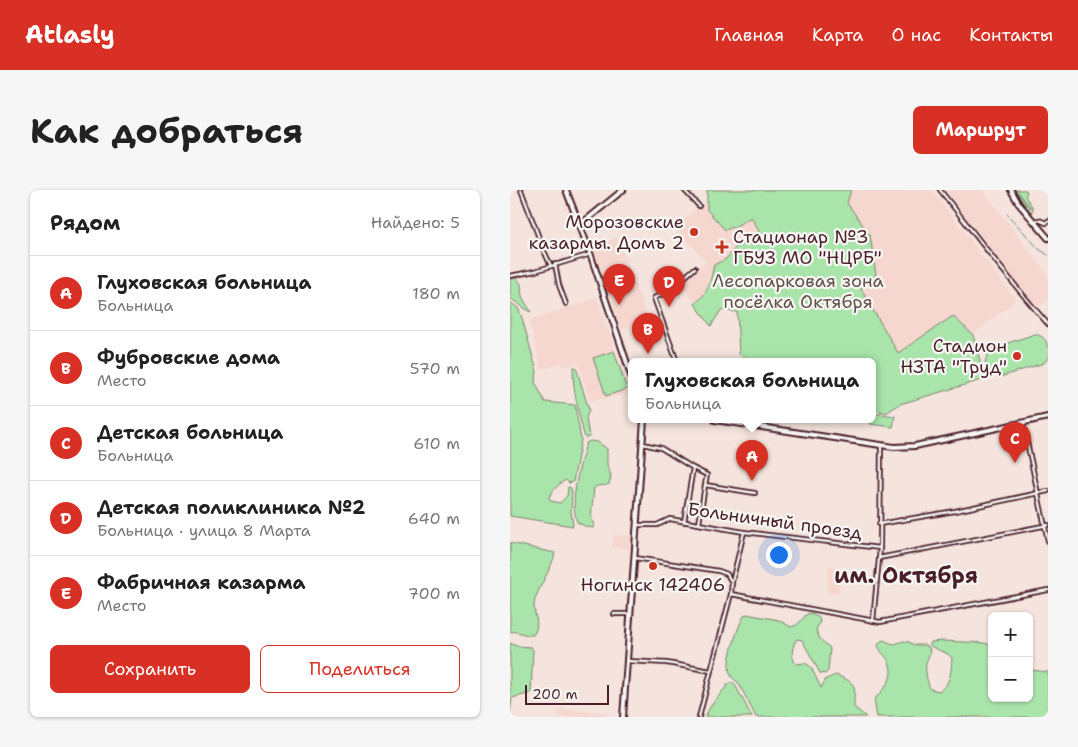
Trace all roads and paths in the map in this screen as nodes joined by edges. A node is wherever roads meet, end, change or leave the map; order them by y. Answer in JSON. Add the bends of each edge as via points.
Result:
{"nodes":[{"id":1,"x":521,"y":190,"type":"edge"},
{"id":2,"x":566,"y":190,"type":"edge"},
{"id":3,"x":623,"y":190,"type":"edge"},
{"id":4,"x":684,"y":190,"type":"edge"},
{"id":5,"x":940,"y":190,"type":"edge"},
{"id":6,"x":1011,"y":190,"type":"edge"},
{"id":7,"x":700,"y":206,"type":"dead end"},
{"id":8,"x":1048,"y":221,"type":"edge"},
{"id":9,"x":1033,"y":222,"type":"junction"},
{"id":10,"x":580,"y":225,"type":"junction"},
{"id":11,"x":1048,"y":238,"type":"edge"},
{"id":12,"x":591,"y":254,"type":"junction"},
{"id":13,"x":553,"y":265,"type":"junction"},
{"id":14,"x":695,"y":268,"type":"dead end"},
{"id":15,"x":510,"y":276,"type":"edge"},
{"id":16,"x":566,"y":304,"type":"dead end"},
{"id":17,"x":1048,"y":324,"type":"edge"},
{"id":18,"x":676,"y":358,"type":"edge"},
{"id":19,"x":628,"y":366,"type":"edge"},
{"id":20,"x":1048,"y":417,"type":"edge"},
{"id":21,"x":644,"y":423,"type":"edge"},
{"id":22,"x":734,"y":423,"type":"edge"},
{"id":23,"x":1023,"y":423,"type":"junction"},
{"id":24,"x":643,"y":444,"type":"junction"},
{"id":25,"x":881,"y":446,"type":"junction"},
{"id":26,"x":693,"y":468,"type":"junction"},
{"id":27,"x":705,"y":485,"type":"junction"},
{"id":28,"x":1048,"y":491,"type":"edge"},
{"id":29,"x":755,"y":493,"type":"dead end"},
{"id":30,"x":1038,"y":493,"type":"junction"},
{"id":31,"x":684,"y":522,"type":"junction"},
{"id":32,"x":699,"y":524,"type":"junction"},
{"id":33,"x":879,"y":524,"type":"junction"},
{"id":34,"x":637,"y":525,"type":"junction"},
{"id":35,"x":1047,"y":526,"type":"edge"},
{"id":36,"x":744,"y":532,"type":"junction"},
{"id":37,"x":1048,"y":541,"type":"edge"},
{"id":38,"x":880,"y":548,"type":"junction"},
{"id":39,"x":634,"y":558,"type":"junction"},
{"id":40,"x":879,"y":558,"type":"junction"},
{"id":41,"x":732,"y":582,"type":"junction"},
{"id":42,"x":1048,"y":590,"type":"edge"},
{"id":43,"x":731,"y":594,"type":"junction"},
{"id":44,"x":614,"y":614,"type":"dead end"},
{"id":45,"x":630,"y":614,"type":"junction"},
{"id":46,"x":873,"y":621,"type":"junction"},
{"id":47,"x":627,"y":661,"type":"junction"},
{"id":48,"x":711,"y":671,"type":"junction"},
{"id":49,"x":623,"y":717,"type":"edge"},
{"id":50,"x":699,"y":717,"type":"edge"}],
"edges":[{"from":1,"to":13,"type":"street","via":[[544,251]]},
{"from":2,"to":10,"type":"street"},
{"from":3,"to":10,"type":"street"},
{"from":4,"to":7,"type":"street"},
{"from":5,"to":17,"type":"street"},
{"from":6,"to":9,"type":"street"},
{"from":8,"to":9,"type":"street"},
{"from":9,"to":11,"type":"street"},
{"from":10,"to":12,"type":"street"},
{"from":12,"to":13,"type":"street"},
{"from":12,"to":19,"type":"street"},
{"from":13,"to":15,"type":"street"},
{"from":13,"to":16,"type":"street"},
{"from":14,"to":18,"type":"street","via":[[668,291],[654,298]]},
{"from":20,"to":23,"type":"street"},
{"from":21,"to":24,"type":"street"},
{"from":22,"to":25,"type":"street"},
{"from":23,"to":25,"type":"street","via":[[915,446]]},
{"from":23,"to":30,"type":"street"},
{"from":24,"to":26,"type":"street","via":[[661,448]]},
{"from":24,"to":34,"type":"street"},
{"from":25,"to":33,"type":"street"},
{"from":26,"to":27,"type":"street","via":[[706,475]]},
{"from":26,"to":31,"type":"street"},
{"from":27,"to":29,"type":"street"},
{"from":27,"to":32,"type":"street"},
{"from":28,"to":30,"type":"street"},
{"from":30,"to":33,"type":"street"},
{"from":30,"to":35,"type":"street"},
{"from":31,"to":32,"type":"street","name":"Больничный проезд"},
{"from":31,"to":34,"type":"street","name":"Больничный проезд","via":[[670,519],[657,525]]},
{"from":32,"to":36,"type":"street","name":"Больничный проезд"},
{"from":33,"to":38,"type":"street"},
{"from":34,"to":39,"type":"street"},
{"from":35,"to":37,"type":"street"},
{"from":35,"to":40,"type":"street"},
{"from":36,"to":38,"type":"street","name":"Больничный проезд"},
{"from":36,"to":41,"type":"street"},
{"from":38,"to":40,"type":"street"},
{"from":39,"to":41,"type":"street","via":[[719,571],[727,574]]},
{"from":39,"to":45,"type":"street"},
{"from":40,"to":46,"type":"street"},
{"from":41,"to":43,"type":"street"},
{"from":42,"to":46,"type":"street","via":[[889,621]]},
{"from":43,"to":46,"type":"street"},
{"from":43,"to":48,"type":"street"},
{"from":44,"to":45,"type":"street"},
{"from":45,"to":47,"type":"street"},
{"from":47,"to":48,"type":"street","via":[[667,663]]},
{"from":47,"to":49,"type":"street"},
{"from":48,"to":50,"type":"street"}]}
